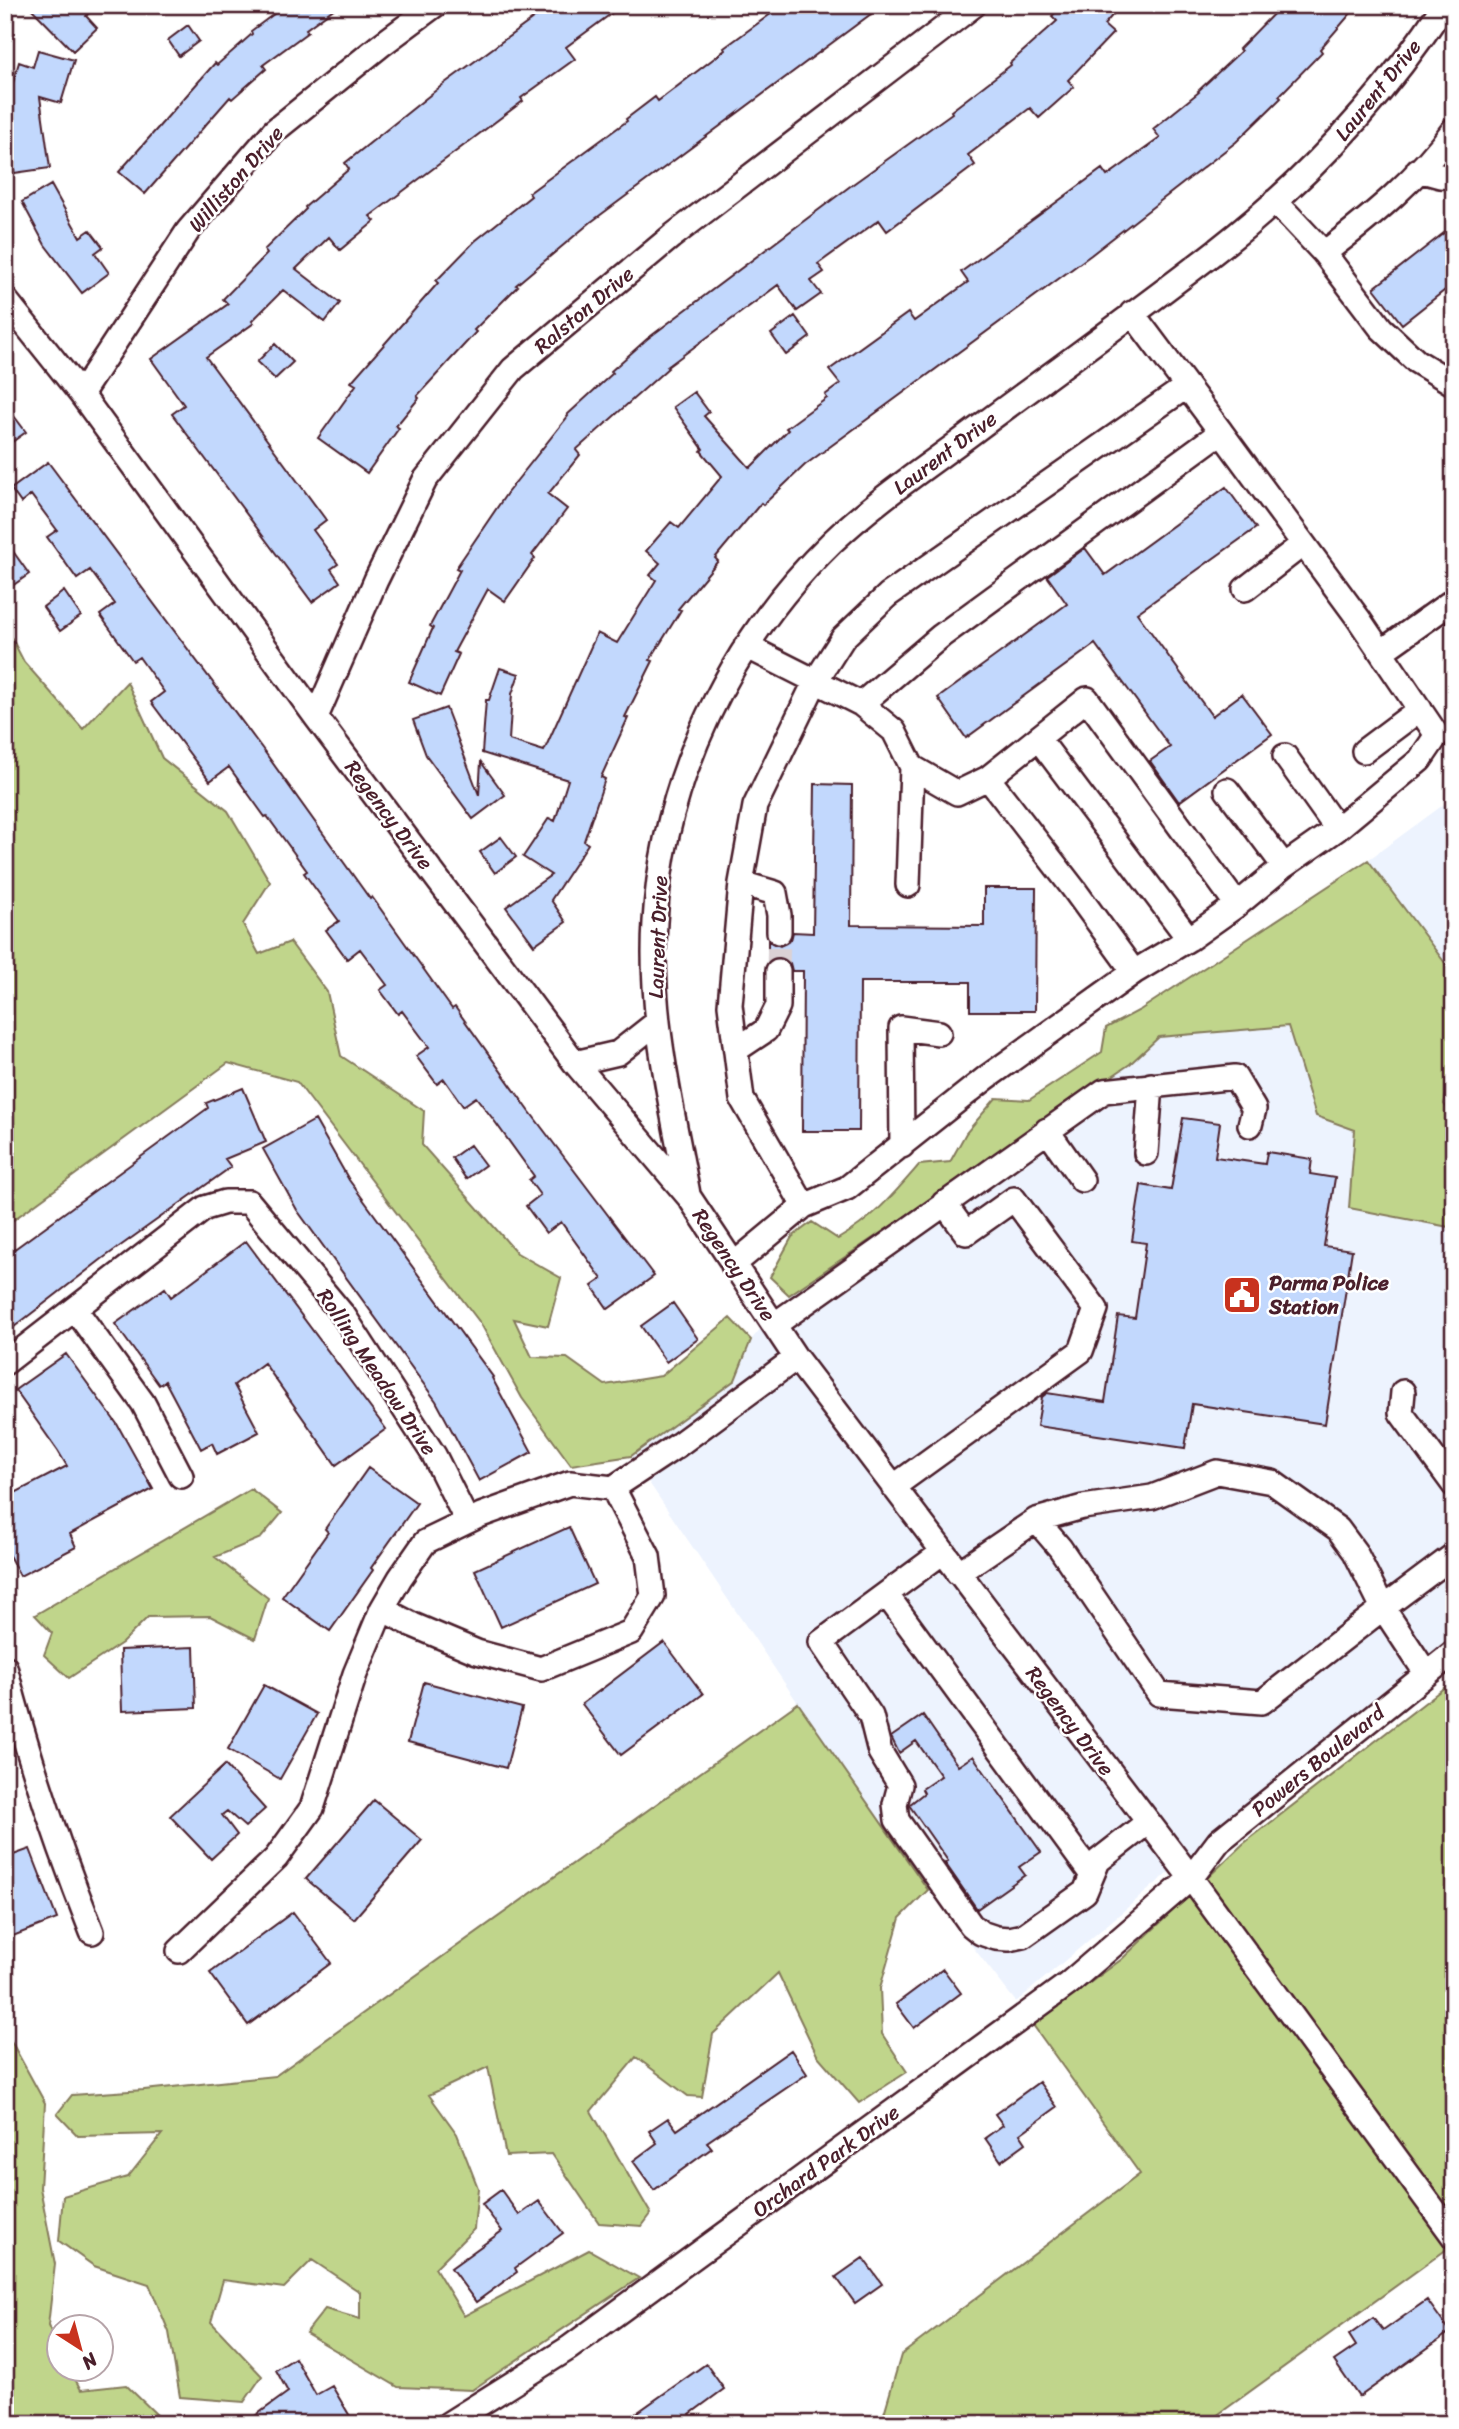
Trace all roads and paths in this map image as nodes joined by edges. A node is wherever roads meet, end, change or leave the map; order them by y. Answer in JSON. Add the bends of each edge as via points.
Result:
{"nodes":[{"id":1,"x":435,"y":5,"type":"edge"},
{"id":2,"x":974,"y":5,"type":"edge"},
{"id":3,"x":1444,"y":5,"type":"edge"},
{"id":4,"x":1454,"y":129,"type":"edge"},
{"id":5,"x":1418,"y":170,"type":"junction"},
{"id":6,"x":1454,"y":177,"type":"edge"},
{"id":7,"x":1275,"y":201,"type":"junction"},
{"id":8,"x":1324,"y":253,"type":"junction"},
{"id":9,"x":5,"y":299,"type":"edge"},
{"id":10,"x":1132,"y":313,"type":"junction"},
{"id":11,"x":1454,"y":384,"type":"edge"},
{"id":12,"x":1187,"y":386,"type":"junction"},
{"id":13,"x":80,"y":394,"type":"junction"},
{"id":14,"x":1222,"y":432,"type":"junction"},
{"id":15,"x":1303,"y":544,"type":"junction"},
{"id":16,"x":1245,"y":589,"type":"dead end"},
{"id":17,"x":1454,"y":600,"type":"edge"},
{"id":18,"x":746,"y":646,"type":"junction"},
{"id":19,"x":1381,"y":652,"type":"junction"},
{"id":20,"x":815,"y":682,"type":"junction"},
{"id":21,"x":861,"y":704,"type":"junction"},
{"id":22,"x":1420,"y":709,"type":"junction"},
{"id":23,"x":316,"y":718,"type":"junction"},
{"id":24,"x":1038,"y":738,"type":"junction"},
{"id":25,"x":1364,"y":751,"type":"dead end"},
{"id":26,"x":1285,"y":756,"type":"dead end"},
{"id":27,"x":912,"y":767,"type":"junction"},
{"id":28,"x":988,"y":778,"type":"junction"},
{"id":29,"x":1227,"y":790,"type":"dead end"},
{"id":30,"x":1337,"y":829,"type":"junction"},
{"id":31,"x":1284,"y":866,"type":"junction"},
{"id":32,"x":741,"y":883,"type":"junction"},
{"id":33,"x":908,"y":885,"type":"dead end"},
{"id":34,"x":1237,"y":905,"type":"junction"},
{"id":35,"x":779,"y":932,"type":"tunnel mouth"},
{"id":36,"x":1189,"y":939,"type":"junction"},
{"id":37,"x":778,"y":971,"type":"tunnel mouth"},
{"id":38,"x":1134,"y":972,"type":"junction"},
{"id":39,"x":656,"y":1023,"type":"junction"},
{"id":40,"x":939,"y":1033,"type":"dead end"},
{"id":41,"x":736,"y":1050,"type":"junction"},
{"id":42,"x":575,"y":1063,"type":"junction"},
{"id":43,"x":1151,"y":1086,"type":"junction"},
{"id":44,"x":1250,"y":1125,"type":"dead end"},
{"id":45,"x":1047,"y":1130,"type":"junction"},
{"id":46,"x":902,"y":1146,"type":"junction"},
{"id":47,"x":1146,"y":1153,"type":"dead end"},
{"id":48,"x":1082,"y":1180,"type":"dead end"},
{"id":49,"x":689,"y":1197,"type":"junction"},
{"id":50,"x":944,"y":1203,"type":"junction"},
{"id":51,"x":804,"y":1206,"type":"junction"},
{"id":52,"x":733,"y":1265,"type":"junction"},
{"id":53,"x":75,"y":1309,"type":"junction"},
{"id":54,"x":774,"y":1325,"type":"junction"},
{"id":55,"x":796,"y":1358,"type":"junction"},
{"id":56,"x":5,"y":1363,"type":"edge"},
{"id":57,"x":1403,"y":1392,"type":"dead end"},
{"id":58,"x":181,"y":1476,"type":"dead end"},
{"id":59,"x":1454,"y":1485,"type":"edge"},
{"id":60,"x":893,"y":1486,"type":"junction"},
{"id":61,"x":613,"y":1488,"type":"junction"},
{"id":62,"x":1036,"y":1520,"type":"junction"},
{"id":63,"x":467,"y":1521,"type":"junction"},
{"id":64,"x":943,"y":1552,"type":"junction"},
{"id":65,"x":1454,"y":1555,"type":"edge"},
{"id":66,"x":958,"y":1573,"type":"junction"},
{"id":67,"x":886,"y":1594,"type":"junction"},
{"id":68,"x":1383,"y":1608,"type":"junction"},
{"id":69,"x":382,"y":1609,"type":"junction"},
{"id":70,"x":1454,"y":1652,"type":"edge"},
{"id":71,"x":5,"y":1667,"type":"edge"},
{"id":72,"x":1426,"y":1673,"type":"junction"},
{"id":73,"x":1148,"y":1822,"type":"junction"},
{"id":74,"x":1092,"y":1875,"type":"junction"},
{"id":75,"x":1191,"y":1878,"type":"junction"},
{"id":76,"x":92,"y":1932,"type":"dead end"},
{"id":77,"x":179,"y":1951,"type":"dead end"},
{"id":78,"x":1454,"y":2237,"type":"edge"},
{"id":79,"x":448,"y":2424,"type":"edge"}],
"edges":[{"from":1,"to":13,"type":"street","name":"Williston Drive","via":[[274,131],[188,232]]},
{"from":2,"to":23,"type":"street","name":"Ralston Drive","via":[[671,237],[513,369],[425,480]]},
{"from":3,"to":7,"type":"street","name":"Laurent Drive","via":[[1377,97]]},
{"from":4,"to":5,"type":"street"},
{"from":5,"to":6,"type":"street"},
{"from":5,"to":8,"type":"street"},
{"from":7,"to":8,"type":"street"},
{"from":7,"to":10,"type":"street","name":"Laurent Drive"},
{"from":8,"to":11,"type":"street","via":[[1381,328],[1416,361]]},
{"from":9,"to":13,"type":"street","name":"Regency Drive"},
{"from":10,"to":12,"type":"street"},
{"from":10,"to":18,"type":"street","name":"Laurent Drive","via":[[856,520],[794,582]]},
{"from":12,"to":14,"type":"street"},
{"from":12,"to":20,"type":"street","via":[[888,595],[843,638]]},
{"from":13,"to":23,"type":"street","name":"Regency Drive"},
{"from":14,"to":15,"type":"street"},
{"from":14,"to":21,"type":"street","via":[[941,636]]},
{"from":15,"to":16,"type":"street"},
{"from":15,"to":19,"type":"street"},
{"from":17,"to":19,"type":"street"},
{"from":18,"to":20,"type":"street"},
{"from":18,"to":39,"type":"street","name":"Laurent Drive","via":[[703,725],[672,815],[655,918]]},
{"from":19,"to":22,"type":"street"},
{"from":20,"to":21,"type":"street"},
{"from":20,"to":32,"type":"street","via":[[755,806]]},
{"from":21,"to":27,"type":"street","via":[[894,731]]},
{"from":22,"to":25,"type":"street"},
{"from":22,"to":30,"type":"street","via":[[1437,735],[1420,760]]},
{"from":23,"to":42,"type":"street","name":"Regency Drive"},
{"from":24,"to":28,"type":"street"},
{"from":24,"to":34,"type":"street","via":[[1087,699]]},
{"from":24,"to":36,"type":"street"},
{"from":26,"to":30,"type":"street"},
{"from":27,"to":28,"type":"street","via":[[957,793]]},
{"from":27,"to":33,"type":"street"},
{"from":28,"to":38,"type":"street"},
{"from":29,"to":31,"type":"street"},
{"from":30,"to":31,"type":"street"},
{"from":31,"to":34,"type":"street"},
{"from":32,"to":35,"type":"street","via":[[775,893]]},
{"from":32,"to":41,"type":"street","via":[[730,1005]]},
{"from":34,"to":36,"type":"street"},
{"from":36,"to":38,"type":"street"},
{"from":37,"to":41,"type":"street","via":[[778,1006],[766,1030]]},
{"from":38,"to":46,"type":"street","via":[[986,1078]]},
{"from":39,"to":42,"type":"street","name":"Laurent Drive","via":[[618,1053]]},
{"from":39,"to":49,"type":"street","name":"Laurent Drive"},
{"from":40,"to":46,"type":"street","via":[[901,1028]]},
{"from":41,"to":51,"type":"street","via":[[742,1099]]},
{"from":42,"to":49,"type":"street","name":"Regency Drive"},
{"from":43,"to":44,"type":"street","via":[[1235,1077],[1254,1109]]},
{"from":43,"to":45,"type":"street","via":[[1104,1090]]},
{"from":43,"to":47,"type":"street"},
{"from":45,"to":48,"type":"street"},
{"from":45,"to":50,"type":"street"},
{"from":46,"to":51,"type":"street","via":[[847,1188]]},
{"from":49,"to":52,"type":"street","name":"Regency Drive"},
{"from":50,"to":54,"type":"street"},
{"from":50,"to":60,"type":"street","via":[[966,1233],[1014,1199],[1096,1308],[1081,1351]]},
{"from":51,"to":52,"type":"street"},
{"from":52,"to":54,"type":"street","name":"Regency Drive"},
{"from":53,"to":56,"type":"street","name":"Rolling Meadow Drive"},
{"from":53,"to":58,"type":"street","via":[[143,1404]]},
{"from":53,"to":63,"type":"street","name":"Rolling Meadow Drive","via":[[205,1208],[249,1202],[344,1316],[434,1455]]},
{"from":54,"to":55,"type":"street","name":"Regency Drive"},
{"from":55,"to":60,"type":"street","name":"Regency Drive"},
{"from":55,"to":61,"type":"street"},
{"from":57,"to":59,"type":"street","via":[[1401,1413]]},
{"from":60,"to":64,"type":"street","name":"Regency Drive"},
{"from":61,"to":63,"type":"street","via":[[570,1483]]},
{"from":61,"to":69,"type":"street","via":[[648,1556],[653,1596],[631,1632],[541,1669],[477,1652]]},
{"from":62,"to":66,"type":"street"},
{"from":62,"to":68,"type":"street","via":[[1083,1507],[1152,1497],[1217,1472],[1272,1482],[1338,1529]]},
{"from":62,"to":68,"type":"street","via":[[1159,1694],[1262,1702]]},
{"from":63,"to":69,"type":"street","via":[[425,1542]]},
{"from":64,"to":66,"type":"street","name":"Regency Drive"},
{"from":64,"to":67,"type":"street"},
{"from":65,"to":68,"type":"street"},
{"from":66,"to":73,"type":"street","name":"Regency Drive"},
{"from":67,"to":74,"type":"street"},
{"from":67,"to":74,"type":"street","via":[[821,1642],[871,1716],[880,1752],[900,1785],[897,1820],[971,1925],[996,1938],[1023,1936],[1085,1892]]},
{"from":68,"to":72,"type":"street"},
{"from":69,"to":77,"type":"street","via":[[355,1674],[312,1808],[276,1857]]},
{"from":70,"to":72,"type":"street","name":"Powers Boulevard"},
{"from":71,"to":76,"type":"street","via":[[59,1850]]},
{"from":72,"to":75,"type":"street","name":"Powers Boulevard","via":[[1219,1841]]},
{"from":73,"to":74,"type":"street","via":[[1098,1861]]},
{"from":73,"to":75,"type":"street","name":"Regency Drive"},
{"from":75,"to":78,"type":"street","name":"Regency Drive"},
{"from":75,"to":79,"type":"street","name":"Orchard Park Drive","via":[[1056,1992],[569,2348]]}]}
